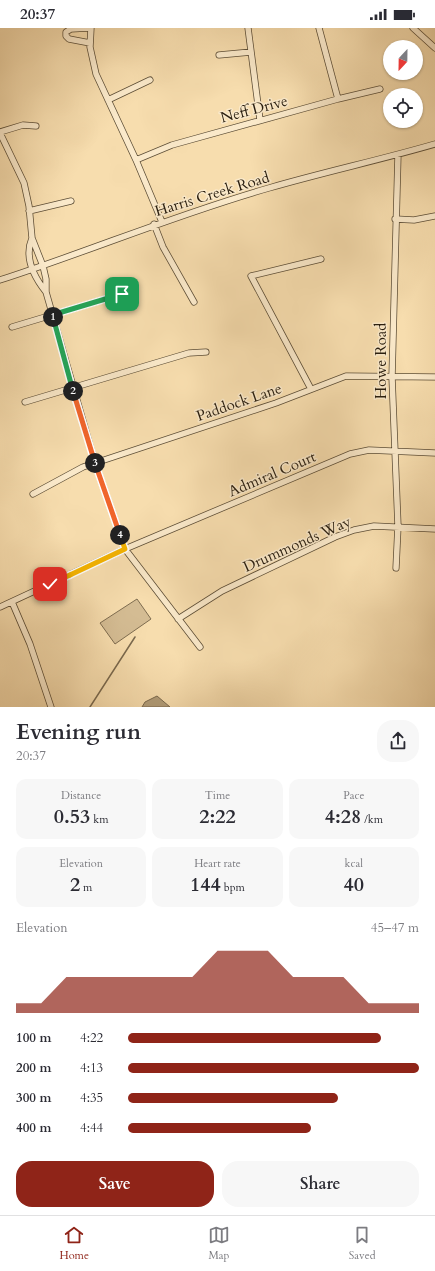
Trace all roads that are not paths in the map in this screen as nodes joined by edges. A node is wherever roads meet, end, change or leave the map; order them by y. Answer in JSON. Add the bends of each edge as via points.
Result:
{"nodes":[{"id":1,"x":88,"y":28,"type":"edge"},
{"id":2,"x":91,"y":28,"type":"edge"},
{"id":3,"x":248,"y":28,"type":"edge"},
{"id":4,"x":319,"y":28,"type":"edge"},
{"id":5,"x":413,"y":28,"type":"edge"},
{"id":6,"x":90,"y":43,"type":"junction"},
{"id":7,"x":435,"y":48,"type":"edge"},
{"id":8,"x":251,"y":52,"type":"junction"},
{"id":9,"x":219,"y":56,"type":"dead end"},
{"id":10,"x":150,"y":80,"type":"dead end"},
{"id":11,"x":380,"y":89,"type":"dead end"},
{"id":12,"x":338,"y":99,"type":"junction"},
{"id":13,"x":108,"y":100,"type":"junction"},
{"id":14,"x":260,"y":120,"type":"junction"},
{"id":15,"x":36,"y":126,"type":"dead end"},
{"id":16,"x":0,"y":132,"type":"edge"},
{"id":17,"x":435,"y":144,"type":"edge"},
{"id":18,"x":398,"y":155,"type":"junction"},
{"id":19,"x":136,"y":160,"type":"junction"},
{"id":20,"x":71,"y":201,"type":"dead end"},
{"id":21,"x":29,"y":211,"type":"junction"},
{"id":22,"x":435,"y":216,"type":"edge"},
{"id":23,"x":395,"y":219,"type":"junction"},
{"id":24,"x":162,"y":222,"type":"junction"},
{"id":25,"x":154,"y":224,"type":"junction"},
{"id":26,"x":32,"y":238,"type":"junction"},
{"id":27,"x":321,"y":259,"type":"dead end"},
{"id":28,"x":43,"y":266,"type":"junction"},
{"id":29,"x":32,"y":269,"type":"junction"},
{"id":30,"x":0,"y":280,"type":"edge"},
{"id":31,"x":46,"y":292,"type":"junction"},
{"id":32,"x":122,"y":294,"type":"dead end"},
{"id":33,"x":194,"y":302,"type":"dead end"},
{"id":34,"x":52,"y":315,"type":"junction"},
{"id":35,"x":12,"y":327,"type":"dead end"},
{"id":36,"x":206,"y":352,"type":"dead end"},
{"id":37,"x":392,"y":376,"type":"junction"},
{"id":38,"x":435,"y":377,"type":"edge"},
{"id":39,"x":73,"y":389,"type":"junction"},
{"id":40,"x":311,"y":389,"type":"junction"},
{"id":41,"x":24,"y":402,"type":"dead end"},
{"id":42,"x":394,"y":451,"type":"junction"},
{"id":43,"x":435,"y":453,"type":"edge"},
{"id":44,"x":95,"y":463,"type":"junction"},
{"id":45,"x":33,"y":494,"type":"dead end"},
{"id":46,"x":398,"y":526,"type":"junction"},
{"id":47,"x":435,"y":529,"type":"edge"},
{"id":48,"x":125,"y":549,"type":"junction"},
{"id":49,"x":396,"y":568,"type":"dead end"},
{"id":50,"x":12,"y":602,"type":"junction"},
{"id":51,"x":0,"y":607,"type":"edge"},
{"id":52,"x":178,"y":619,"type":"junction"},
{"id":53,"x":200,"y":647,"type":"dead end"},
{"id":54,"x":51,"y":707,"type":"edge"}],
"edges":[{"from":1,"to":6,"type":"street","via":[[69,29],[66,36],[69,39]]},
{"from":2,"to":6,"type":"street"},
{"from":3,"to":8,"type":"street"},
{"from":4,"to":12,"type":"street"},
{"from":5,"to":7,"type":"street"},
{"from":6,"to":13,"type":"street","via":[[92,65]]},
{"from":8,"to":9,"type":"street"},
{"from":8,"to":14,"type":"street"},
{"from":10,"to":13,"type":"street"},
{"from":11,"to":12,"type":"street","name":"Neff Drive"},
{"from":12,"to":14,"type":"street","name":"Neff Drive"},
{"from":13,"to":19,"type":"street"},
{"from":14,"to":19,"type":"street","name":"Neff Drive","via":[[172,144]]},
{"from":15,"to":16,"type":"street","via":[[23,125]]},
{"from":16,"to":21,"type":"street","via":[[20,171]]},
{"from":17,"to":18,"type":"street","name":"Harris Creek Road"},
{"from":18,"to":23,"type":"street","name":"Howe Road"},
{"from":18,"to":24,"type":"street","name":"Harris Creek Road","via":[[268,188]]},
{"from":19,"to":24,"type":"street"},
{"from":20,"to":21,"type":"street"},
{"from":21,"to":26,"type":"street"},
{"from":22,"to":23,"type":"street","via":[[414,220]]},
{"from":23,"to":37,"type":"street","name":"Howe Road"},
{"from":24,"to":25,"type":"street","name":"Harris Creek Road"},
{"from":25,"to":28,"type":"street","name":"Harris Creek Road"},
{"from":25,"to":33,"type":"street","via":[[163,247]]},
{"from":26,"to":28,"type":"street"},
{"from":26,"to":29,"type":"street","via":[[28,246]]},
{"from":27,"to":40,"type":"street","via":[[252,276]]},
{"from":28,"to":29,"type":"street","name":"Harris Creek Road"},
{"from":28,"to":31,"type":"street"},
{"from":29,"to":30,"type":"street","name":"Harris Creek Road"},
{"from":29,"to":31,"type":"street"},
{"from":31,"to":34,"type":"street"},
{"from":32,"to":34,"type":"street"},
{"from":34,"to":35,"type":"street"},
{"from":34,"to":39,"type":"street"},
{"from":36,"to":39,"type":"street","via":[[189,353]]},
{"from":37,"to":38,"type":"street","name":"Paddock Lane"},
{"from":37,"to":40,"type":"street","name":"Paddock Lane","via":[[346,376]]},
{"from":37,"to":42,"type":"street","name":"Howe Road"},
{"from":39,"to":41,"type":"street"},
{"from":39,"to":44,"type":"street"},
{"from":40,"to":44,"type":"street","name":"Paddock Lane"},
{"from":42,"to":43,"type":"street","name":"Admiral Court"},
{"from":42,"to":46,"type":"street","name":"Howe Road"},
{"from":42,"to":48,"type":"street","name":"Admiral Court","via":[[369,450],[345,456]]},
{"from":44,"to":45,"type":"street","name":"Paddock Lane"},
{"from":44,"to":48,"type":"street"},
{"from":46,"to":47,"type":"street","name":"Drummonds Way"},
{"from":46,"to":49,"type":"street","name":"Howe Road"},
{"from":46,"to":52,"type":"street","name":"Drummonds Way","via":[[374,526],[335,537],[222,591]]},
{"from":48,"to":50,"type":"street","name":"Admiral Court"},
{"from":48,"to":52,"type":"street"},
{"from":50,"to":51,"type":"street","name":"Admiral Court"},
{"from":50,"to":54,"type":"street","via":[[30,644]]},
{"from":52,"to":53,"type":"street"}]}
